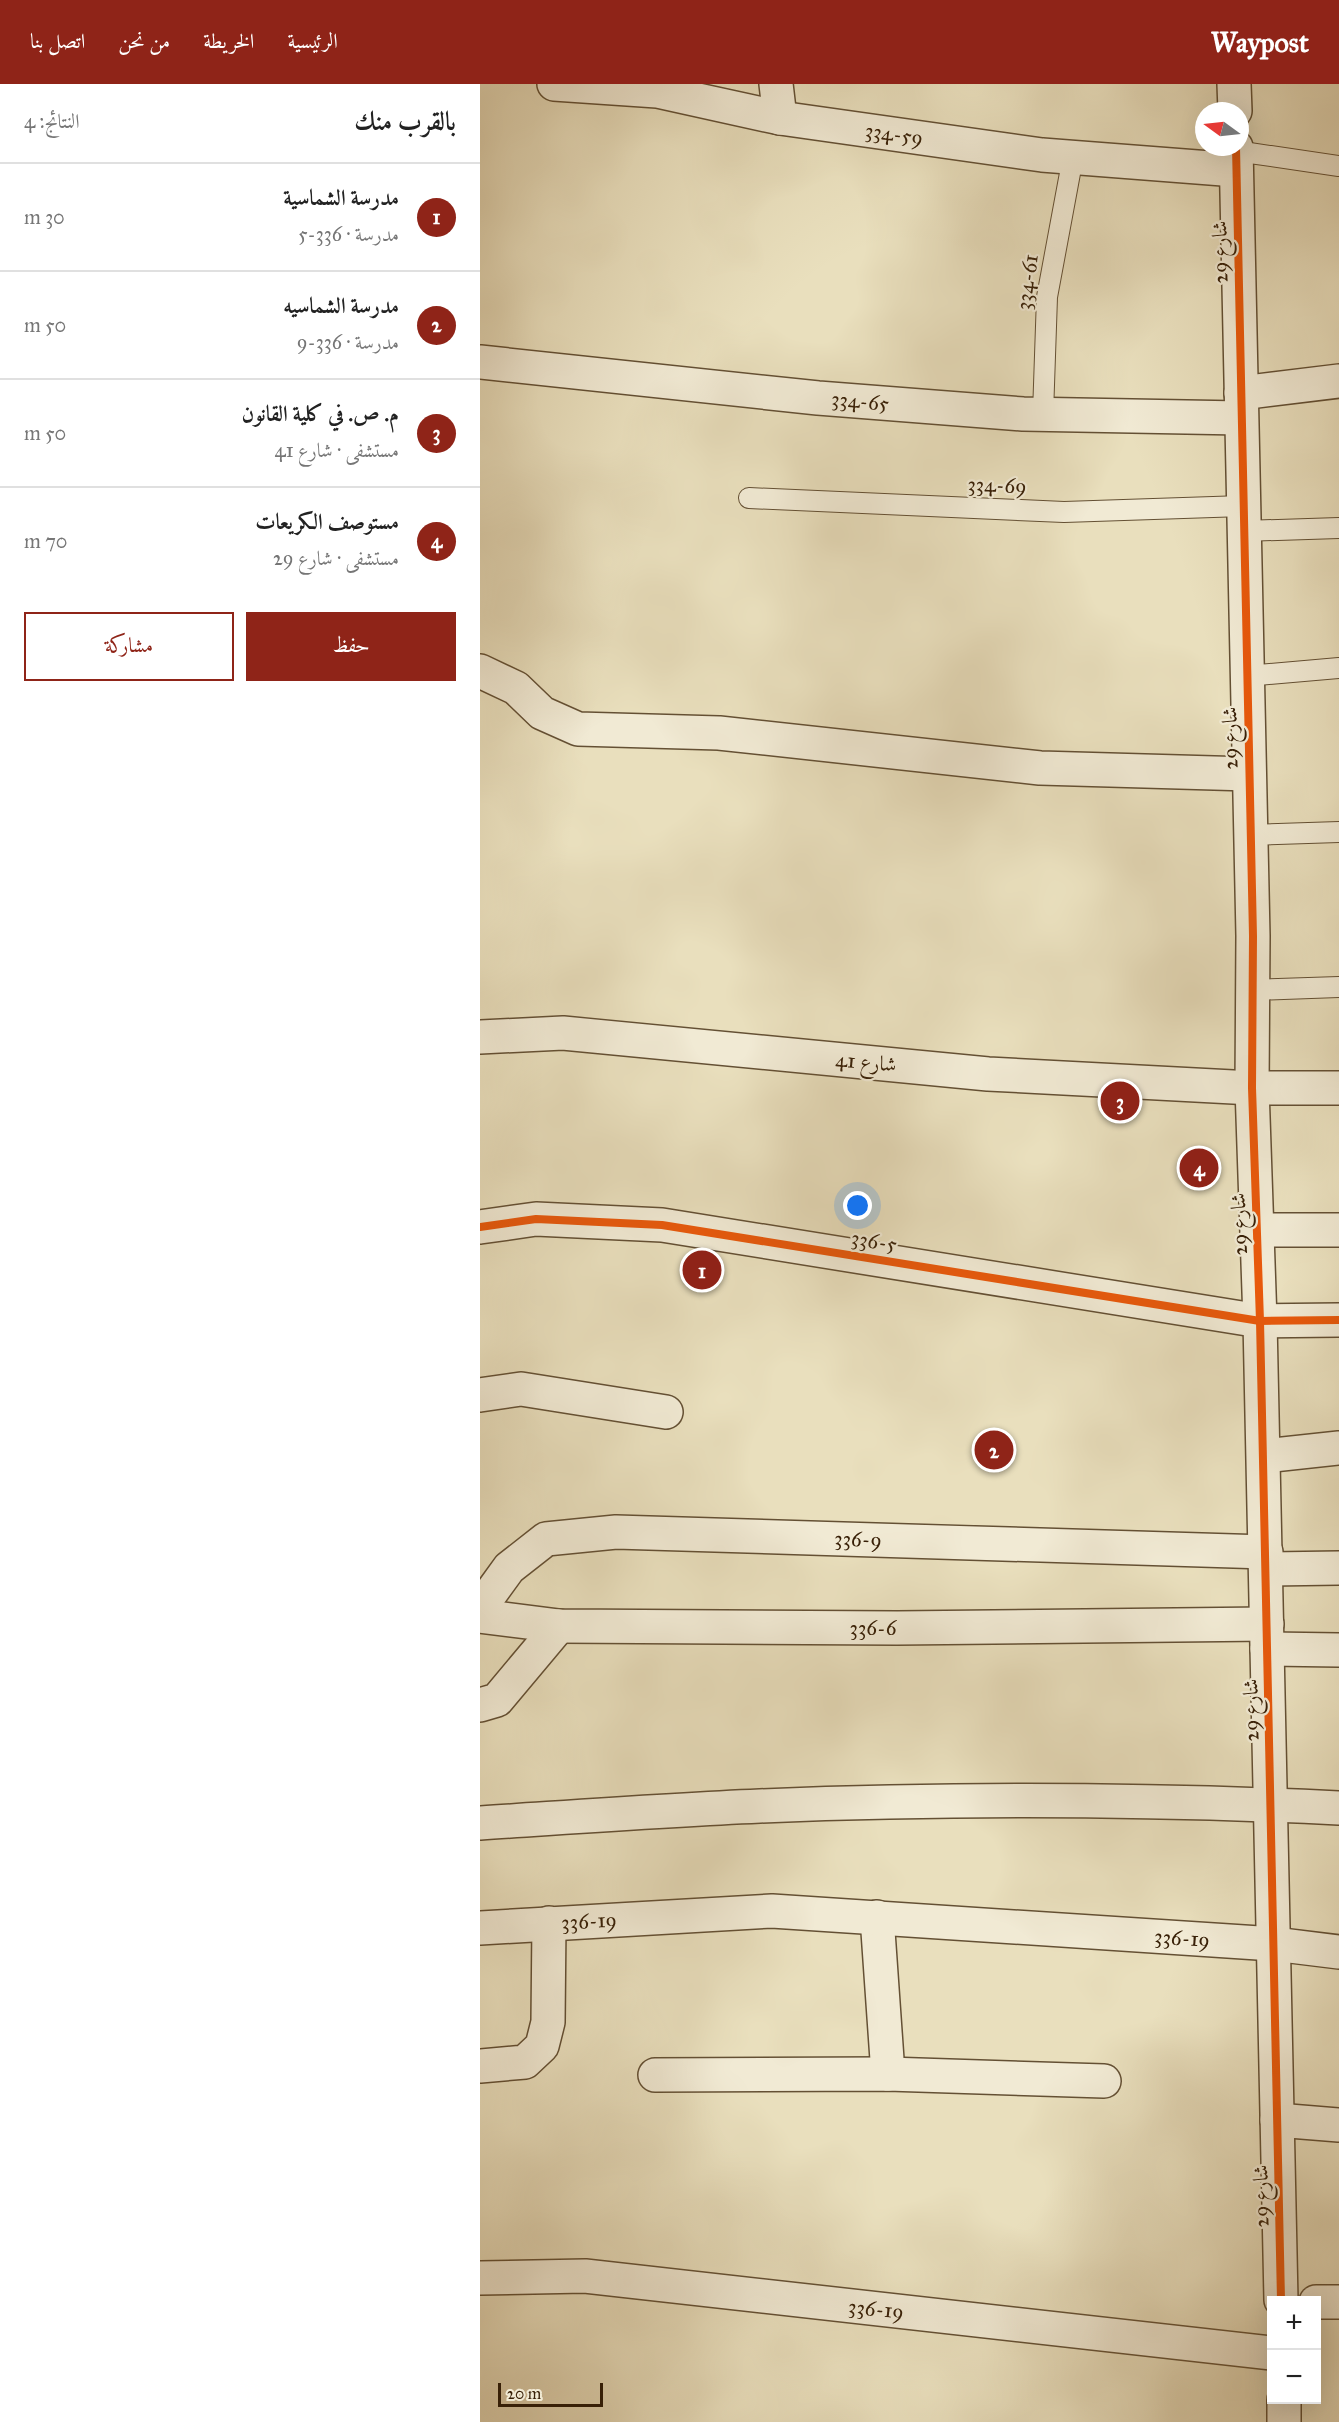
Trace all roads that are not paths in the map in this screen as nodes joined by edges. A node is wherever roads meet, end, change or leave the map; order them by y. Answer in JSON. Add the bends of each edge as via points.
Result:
{"nodes":[{"id":1,"x":554,"y":84,"type":"edge"},
{"id":2,"x":776,"y":84,"type":"edge"},
{"id":3,"x":1234,"y":84,"type":"edge"},
{"id":4,"x":1235,"y":102,"type":"edge"},
{"id":5,"x":780,"y":118,"type":"junction"},
{"id":6,"x":1236,"y":156,"type":"edge"},
{"id":7,"x":1073,"y":157,"type":"junction"},
{"id":8,"x":1339,"y":166,"type":"edge"},
{"id":9,"x":480,"y":362,"type":"edge"},
{"id":10,"x":1339,"y":381,"type":"edge"},
{"id":11,"x":1241,"y":405,"type":"junction"},
{"id":12,"x":1043,"y":414,"type":"junction"},
{"id":13,"x":748,"y":498,"type":"dead end"},
{"id":14,"x":1244,"y":518,"type":"junction"},
{"id":15,"x":1339,"y":528,"type":"edge"},
{"id":16,"x":1339,"y":668,"type":"edge"},
{"id":17,"x":480,"y":671,"type":"edge"},
{"id":18,"x":1247,"y":676,"type":"junction"},
{"id":19,"x":1249,"y":774,"type":"junction"},
{"id":20,"x":1339,"y":832,"type":"edge"},
{"id":21,"x":1250,"y":836,"type":"junction"},
{"id":22,"x":1339,"y":987,"type":"edge"},
{"id":23,"x":1252,"y":990,"type":"junction"},
{"id":24,"x":480,"y":1037,"type":"edge"},
{"id":25,"x":1252,"y":1088,"type":"junction"},
{"id":26,"x":1339,"y":1088,"type":"edge"},
{"id":27,"x":480,"y":1227,"type":"edge"},
{"id":28,"x":1258,"y":1230,"type":"junction"},
{"id":29,"x":1339,"y":1230,"type":"edge"},
{"id":30,"x":1339,"y":1320,"type":"edge"},
{"id":31,"x":1260,"y":1321,"type":"junction"},
{"id":32,"x":480,"y":1395,"type":"edge"},
{"id":33,"x":666,"y":1412,"type":"dead end"},
{"id":34,"x":1339,"y":1448,"type":"edge"},
{"id":35,"x":1263,"y":1456,"type":"junction"},
{"id":36,"x":1266,"y":1560,"type":"junction"},
{"id":37,"x":1339,"y":1568,"type":"edge"},
{"id":38,"x":480,"y":1608,"type":"edge"},
{"id":39,"x":480,"y":1616,"type":"edge"},
{"id":40,"x":559,"y":1626,"type":"junction"},
{"id":41,"x":1267,"y":1636,"type":"junction"},
{"id":42,"x":1339,"y":1650,"type":"edge"},
{"id":43,"x":480,"y":1705,"type":"edge"},
{"id":44,"x":1271,"y":1805,"type":"junction"},
{"id":45,"x":1339,"y":1808,"type":"edge"},
{"id":46,"x":480,"y":1823,"type":"edge"},
{"id":47,"x":877,"y":1917,"type":"junction"},
{"id":48,"x":549,"y":1923,"type":"junction"},
{"id":49,"x":480,"y":1928,"type":"edge"},
{"id":50,"x":1274,"y":1944,"type":"junction"},
{"id":51,"x":1339,"y":1952,"type":"edge"},
{"id":52,"x":480,"y":2066,"type":"edge"},
{"id":53,"x":888,"y":2074,"type":"junction"},
{"id":54,"x":655,"y":2075,"type":"dead end"},
{"id":55,"x":1104,"y":2081,"type":"dead end"},
{"id":56,"x":1277,"y":2120,"type":"junction"},
{"id":57,"x":1339,"y":2125,"type":"edge"},
{"id":58,"x":480,"y":2278,"type":"edge"},
{"id":59,"x":1281,"y":2296,"type":"edge"},
{"id":60,"x":1321,"y":2302,"type":"edge"},
{"id":61,"x":1339,"y":2302,"type":"edge"},
{"id":62,"x":1267,"y":2352,"type":"edge"},
{"id":63,"x":1284,"y":2404,"type":"edge"},
{"id":64,"x":1284,"y":2422,"type":"edge"}],
"edges":[{"from":1,"to":5,"type":"street","name":"334-59","via":[[657,90]]},
{"from":2,"to":5,"type":"street"},
{"from":3,"to":4,"type":"street"},
{"from":5,"to":7,"type":"street","name":"334-59"},
{"from":6,"to":7,"type":"street","name":"334-59"},
{"from":6,"to":8,"type":"lane"},
{"from":6,"to":11,"type":"street","name":"شارع 29"},
{"from":7,"to":12,"type":"lane","name":"334-61","via":[[1047,297]]},
{"from":9,"to":12,"type":"street","name":"334-65","via":[[818,398]]},
{"from":10,"to":11,"type":"street","name":"334-65"},
{"from":11,"to":12,"type":"street","name":"334-65"},
{"from":11,"to":14,"type":"street","name":"شارع 29"},
{"from":13,"to":14,"type":"lane","name":"334-69"},
{"from":14,"to":15,"type":"lane","name":"334-69"},
{"from":14,"to":18,"type":"street","name":"شارع 29"},
{"from":16,"to":18,"type":"lane"},
{"from":17,"to":19,"type":"street","via":[[516,688],[542,714],[578,729],[719,733],[1040,768]]},
{"from":18,"to":19,"type":"street","name":"شارع 29"},
{"from":19,"to":21,"type":"street","name":"شارع 29"},
{"from":20,"to":21,"type":"lane"},
{"from":21,"to":23,"type":"street","name":"شارع 29"},
{"from":22,"to":23,"type":"lane"},
{"from":23,"to":25,"type":"street","name":"شارع 29"},
{"from":24,"to":25,"type":"street","name":"شارع 41","via":[[563,1034],[988,1074]]},
{"from":25,"to":26,"type":"street","name":"شارع 41"},
{"from":25,"to":28,"type":"street","name":"شارع 29"},
{"from":27,"to":31,"type":"street","name":"336-5","via":[[536,1219],[662,1225]]},
{"from":28,"to":29,"type":"street"},
{"from":28,"to":31,"type":"street","name":"شارع 29"},
{"from":30,"to":31,"type":"street","name":"336-5"},
{"from":31,"to":35,"type":"street","name":"شارع 29"},
{"from":32,"to":33,"type":"street","via":[[521,1389]]},
{"from":34,"to":35,"type":"street"},
{"from":35,"to":36,"type":"street","name":"شارع 29"},
{"from":36,"to":37,"type":"street","name":"336-9"},
{"from":36,"to":38,"type":"street","name":"336-9","via":[[616,1532],[546,1539],[509,1568]]},
{"from":36,"to":41,"type":"street","name":"شارع 29"},
{"from":39,"to":40,"type":"street","name":"336-6"},
{"from":40,"to":41,"type":"street","name":"336-6"},
{"from":40,"to":43,"type":"street","via":[[497,1700]]},
{"from":41,"to":42,"type":"street","name":"336-6"},
{"from":41,"to":44,"type":"street","name":"شارع 29"},
{"from":44,"to":45,"type":"street"},
{"from":44,"to":46,"type":"street","via":[[997,1801],[773,1806]]},
{"from":44,"to":50,"type":"street","name":"شارع 29"},
{"from":47,"to":48,"type":"street","name":"336-19","via":[[772,1911]]},
{"from":47,"to":50,"type":"street","name":"336-19"},
{"from":47,"to":53,"type":"street"},
{"from":48,"to":49,"type":"street","name":"336-19"},
{"from":48,"to":52,"type":"street","via":[[548,2022],[542,2046],[525,2062]]},
{"from":50,"to":51,"type":"street","name":"336-19"},
{"from":50,"to":56,"type":"street","name":"شارع 29"},
{"from":53,"to":54,"type":"street"},
{"from":53,"to":55,"type":"street"},
{"from":56,"to":57,"type":"street"},
{"from":56,"to":59,"type":"street","name":"شارع 29"},
{"from":58,"to":62,"type":"street","name":"336-19","via":[[585,2276]]},
{"from":60,"to":61,"type":"street"},
{"from":63,"to":64,"type":"street"}]}
